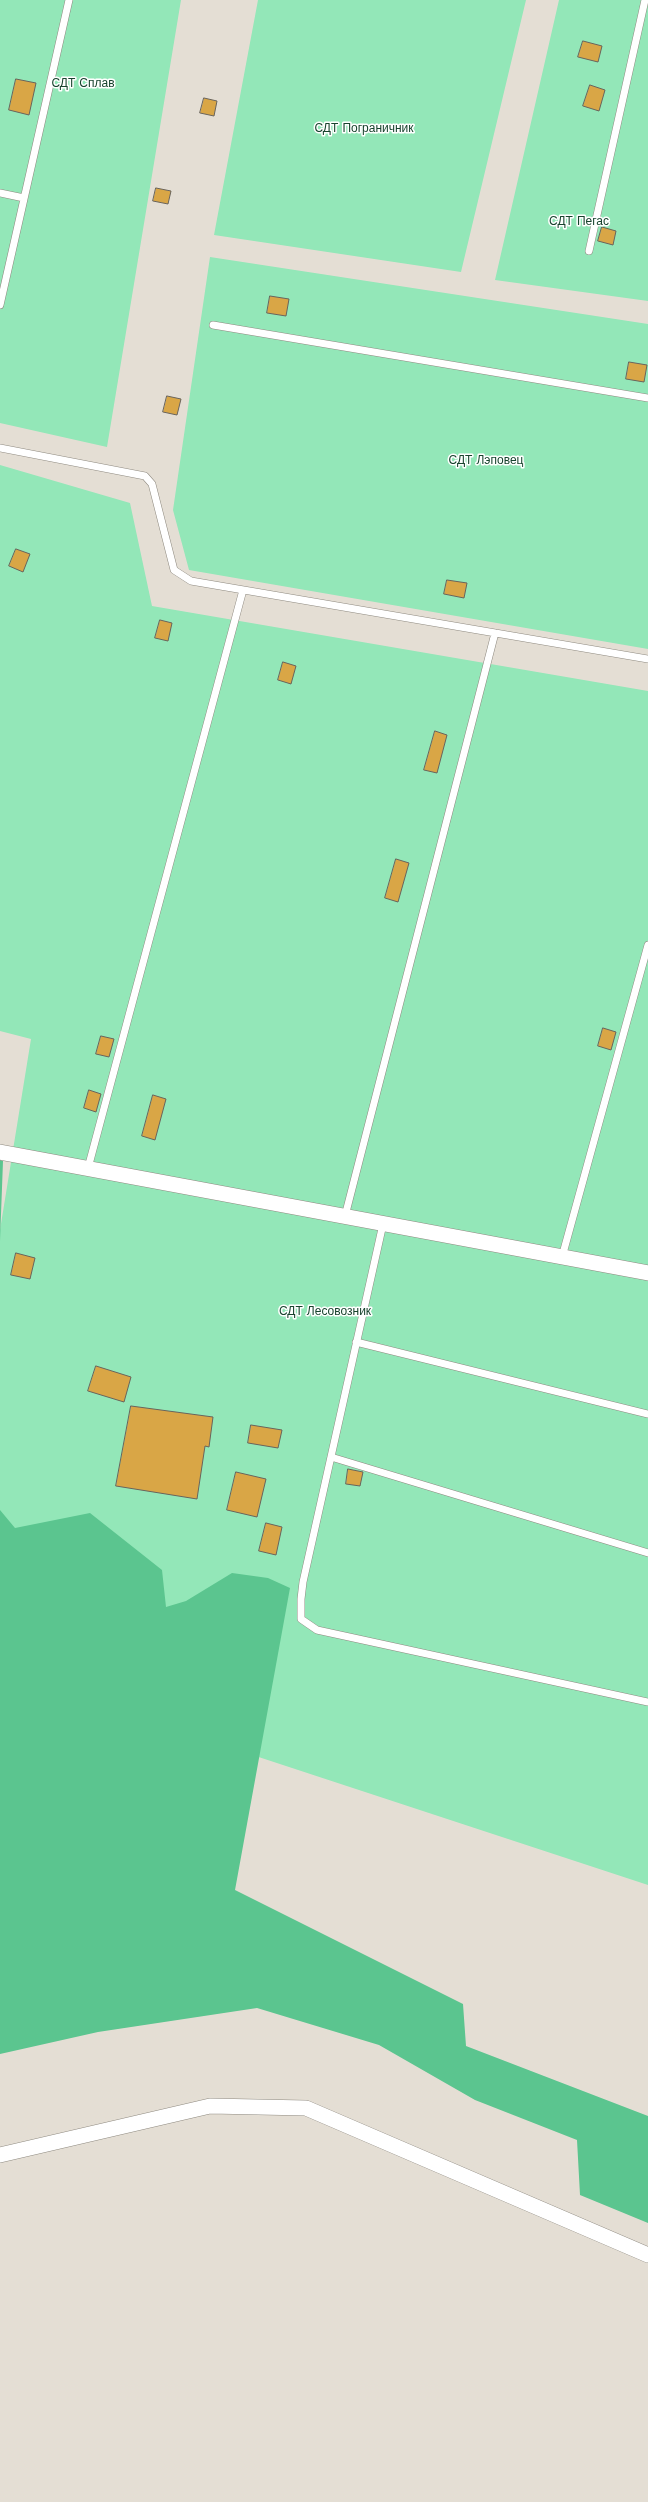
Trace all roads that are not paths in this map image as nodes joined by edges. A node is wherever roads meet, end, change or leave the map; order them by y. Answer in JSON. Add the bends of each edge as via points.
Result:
{"nodes":[{"id":1,"x":69,"y":0,"type":"edge"},
{"id":2,"x":645,"y":0,"type":"edge"},
{"id":3,"x":0,"y":193,"type":"edge"},
{"id":4,"x":24,"y":198,"type":"junction"},
{"id":5,"x":589,"y":251,"type":"dead end"},
{"id":6,"x":0,"y":305,"type":"edge"},
{"id":7,"x":213,"y":325,"type":"dead end"},
{"id":8,"x":648,"y":398,"type":"edge"},
{"id":9,"x":0,"y":448,"type":"edge"},
{"id":10,"x":243,"y":590,"type":"junction"},
{"id":11,"x":495,"y":633,"type":"junction"},
{"id":12,"x":648,"y":659,"type":"edge"},
{"id":13,"x":648,"y":945,"type":"edge"},
{"id":14,"x":0,"y":1152,"type":"edge"},
{"id":15,"x":88,"y":1168,"type":"junction"},
{"id":16,"x":345,"y":1216,"type":"junction"},
{"id":17,"x":383,"y":1224,"type":"junction"},
{"id":18,"x":562,"y":1257,"type":"junction"},
{"id":19,"x":648,"y":1273,"type":"edge"},
{"id":20,"x":356,"y":1342,"type":"junction"},
{"id":21,"x":648,"y":1414,"type":"edge"},
{"id":22,"x":331,"y":1457,"type":"junction"},
{"id":23,"x":648,"y":1553,"type":"edge"},
{"id":24,"x":648,"y":1702,"type":"edge"},
{"id":25,"x":0,"y":2155,"type":"edge"},
{"id":26,"x":648,"y":2255,"type":"edge"}],
"edges":[{"from":1,"to":4,"type":"lane"},
{"from":2,"to":5,"type":"lane"},
{"from":3,"to":4,"type":"lane"},
{"from":4,"to":6,"type":"lane"},
{"from":7,"to":8,"type":"lane"},
{"from":9,"to":10,"type":"lane","via":[[145,476],[152,484],[174,570],[191,581]]},
{"from":10,"to":11,"type":"lane"},
{"from":10,"to":15,"type":"lane"},
{"from":11,"to":12,"type":"lane"},
{"from":11,"to":16,"type":"lane"},
{"from":13,"to":18,"type":"lane"},
{"from":14,"to":15,"type":"street"},
{"from":15,"to":16,"type":"street"},
{"from":16,"to":17,"type":"street"},
{"from":17,"to":18,"type":"street"},
{"from":17,"to":20,"type":"lane"},
{"from":18,"to":19,"type":"street"},
{"from":20,"to":21,"type":"lane"},
{"from":20,"to":22,"type":"lane"},
{"from":22,"to":23,"type":"lane"},
{"from":22,"to":24,"type":"lane","via":[[300,1599],[302,1619],[317,1630]]},
{"from":25,"to":26,"type":"street","via":[[210,2106],[306,2108]]}]}
